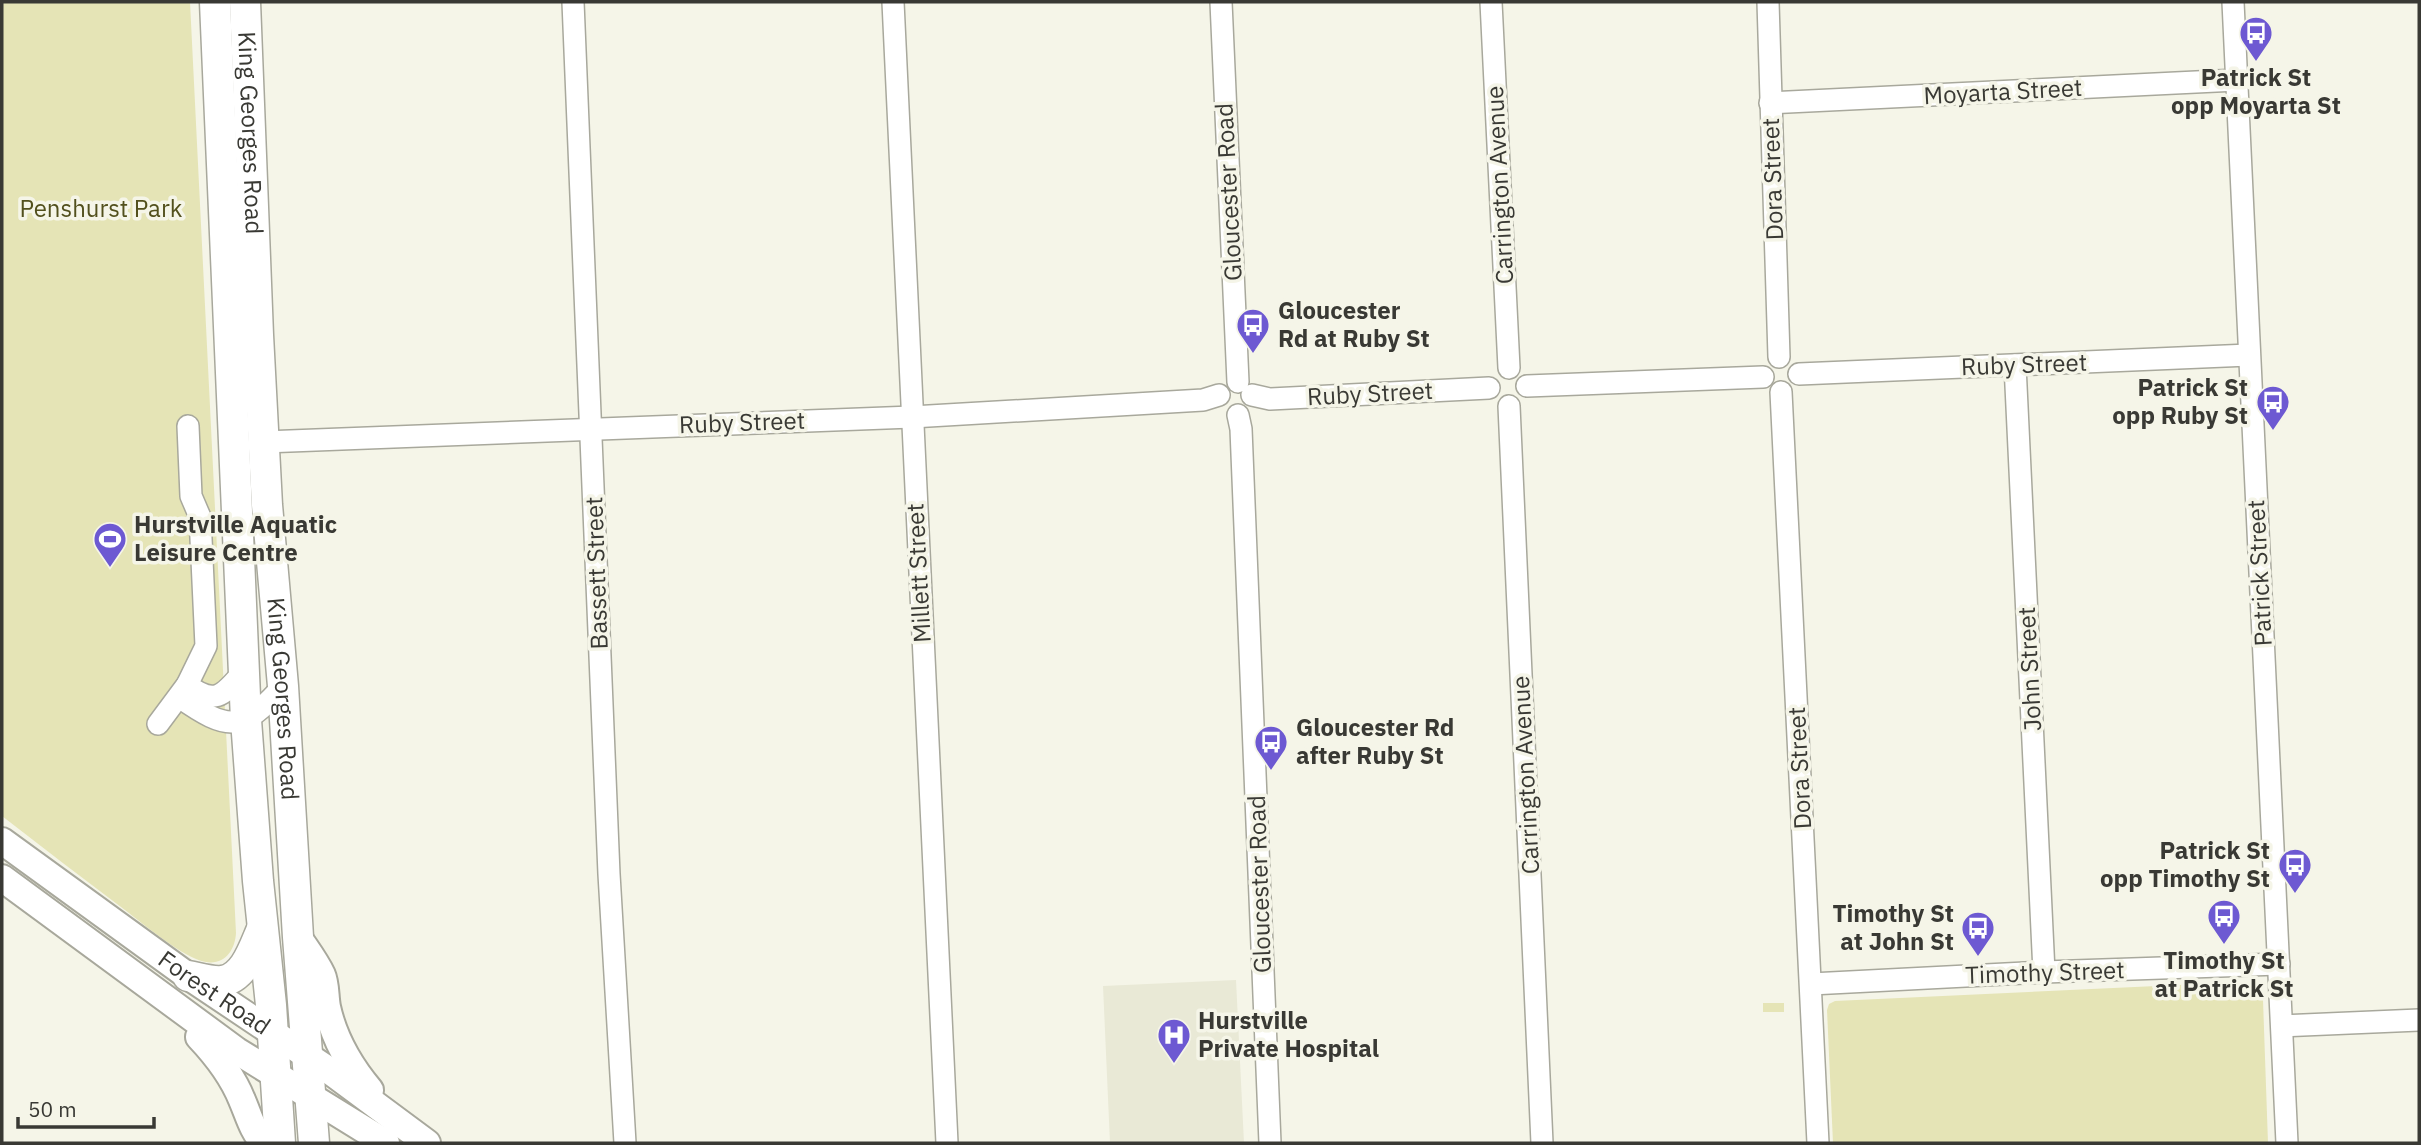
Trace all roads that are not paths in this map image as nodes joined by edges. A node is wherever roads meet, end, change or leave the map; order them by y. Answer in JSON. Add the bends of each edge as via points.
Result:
{"nodes":[{"id":1,"x":215,"y":2,"type":"edge"},
{"id":2,"x":245,"y":2,"type":"edge"},
{"id":3,"x":573,"y":2,"type":"edge"},
{"id":4,"x":893,"y":2,"type":"edge"},
{"id":5,"x":1221,"y":2,"type":"edge"},
{"id":6,"x":1492,"y":2,"type":"edge"},
{"id":7,"x":1768,"y":2,"type":"edge"},
{"id":8,"x":2233,"y":2,"type":"edge"},
{"id":9,"x":2237,"y":80,"type":"junction"},
{"id":10,"x":1770,"y":103,"type":"junction"},
{"id":11,"x":2249,"y":355,"type":"junction"},
{"id":12,"x":1779,"y":357,"type":"junction"},
{"id":13,"x":2015,"y":365,"type":"junction"},
{"id":14,"x":1509,"y":368,"type":"junction"},
{"id":15,"x":1799,"y":374,"type":"junction"},
{"id":16,"x":1763,"y":377,"type":"junction"},
{"id":17,"x":1527,"y":386,"type":"junction"},
{"id":18,"x":1245,"y":388,"type":"junction"},
{"id":19,"x":1489,"y":388,"type":"junction"},
{"id":20,"x":1781,"y":392,"type":"junction"},
{"id":21,"x":1219,"y":395,"type":"junction"},
{"id":22,"x":1509,"y":406,"type":"junction"},
{"id":23,"x":1238,"y":415,"type":"junction"},
{"id":24,"x":912,"y":417,"type":"junction"},
{"id":25,"x":188,"y":426,"type":"dead end"},
{"id":26,"x":592,"y":429,"type":"junction"},
{"id":27,"x":264,"y":442,"type":"junction"},
{"id":28,"x":246,"y":670,"type":"junction"},
{"id":29,"x":283,"y":686,"type":"junction"},
{"id":30,"x":183,"y":691,"type":"junction"},
{"id":31,"x":247,"y":720,"type":"junction"},
{"id":32,"x":158,"y":724,"type":"dead end"},
{"id":33,"x":2,"y":841,"type":"edge"},
{"id":34,"x":2,"y":878,"type":"edge"},
{"id":35,"x":262,"y":929,"type":"junction"},
{"id":36,"x":298,"y":937,"type":"junction"},
{"id":37,"x":2279,"y":964,"type":"junction"},
{"id":38,"x":2044,"y":972,"type":"junction"},
{"id":39,"x":188,"y":976,"type":"junction"},
{"id":40,"x":1811,"y":984,"type":"junction"},
{"id":41,"x":162,"y":998,"type":"junction"},
{"id":42,"x":2419,"y":1020,"type":"edge"},
{"id":43,"x":2282,"y":1026,"type":"junction"},
{"id":44,"x":273,"y":1033,"type":"junction"},
{"id":45,"x":309,"y":1057,"type":"junction"},
{"id":46,"x":277,"y":1076,"type":"junction"},
{"id":47,"x":312,"y":1098,"type":"junction"},
{"id":48,"x":393,"y":1118,"type":"junction"},
{"id":49,"x":264,"y":1143,"type":"edge"},
{"id":50,"x":280,"y":1143,"type":"edge"},
{"id":51,"x":314,"y":1143,"type":"edge"},
{"id":52,"x":386,"y":1143,"type":"edge"},
{"id":53,"x":427,"y":1143,"type":"edge"},
{"id":54,"x":625,"y":1143,"type":"edge"},
{"id":55,"x":947,"y":1143,"type":"edge"},
{"id":56,"x":1270,"y":1143,"type":"edge"},
{"id":57,"x":1542,"y":1143,"type":"edge"},
{"id":58,"x":1818,"y":1143,"type":"edge"},
{"id":59,"x":2287,"y":1143,"type":"edge"}],
"edges":[{"from":1,"to":28,"type":"highway","name":"King Georges Road"},
{"from":2,"to":27,"type":"highway","name":"King Georges Road"},
{"from":3,"to":26,"type":"street","name":"Bassett Street"},
{"from":4,"to":24,"type":"street","name":"Millett Street"},
{"from":5,"to":18,"type":"street","name":"Gloucester Road"},
{"from":6,"to":14,"type":"street","name":"Carrington Avenue"},
{"from":7,"to":10,"type":"street","name":"Dora Street"},
{"from":8,"to":9,"type":"street","name":"Patrick Street"},
{"from":9,"to":10,"type":"street","name":"Moyarta Street"},
{"from":9,"to":11,"type":"street","name":"Patrick Street"},
{"from":10,"to":12,"type":"street","name":"Dora Street"},
{"from":11,"to":13,"type":"street","name":"Ruby Street"},
{"from":11,"to":37,"type":"street","name":"Patrick Street"},
{"from":12,"to":15,"type":"street","via":[[1794,363]]},
{"from":12,"to":16,"type":"street","via":[[1766,365]]},
{"from":13,"to":15,"type":"street","name":"Ruby Street"},
{"from":13,"to":38,"type":"street","name":"John Street"},
{"from":14,"to":17,"type":"street","via":[[1524,377]]},
{"from":14,"to":19,"type":"street","via":[[1494,373]]},
{"from":15,"to":20,"type":"street","via":[[1795,386]]},
{"from":16,"to":17,"type":"street"},
{"from":16,"to":20,"type":"street","via":[[1769,387]]},
{"from":17,"to":22,"type":"street","via":[[1524,397]]},
{"from":18,"to":19,"type":"street","name":"Ruby Street","via":[[1270,399]]},
{"from":18,"to":21,"type":"street","via":[[1224,387]]},
{"from":18,"to":23,"type":"street","via":[[1250,408]]},
{"from":19,"to":22,"type":"street","via":[[1495,401]]},
{"from":20,"to":40,"type":"street","name":"Dora Street"},
{"from":21,"to":23,"type":"street","via":[[1223,410]]},
{"from":21,"to":24,"type":"street","name":"Ruby Street","via":[[1203,400]]},
{"from":22,"to":57,"type":"street","name":"Carrington Avenue"},
{"from":23,"to":56,"type":"street","name":"Gloucester Road"},
{"from":24,"to":26,"type":"street","name":"Ruby Street"},
{"from":24,"to":55,"type":"street","name":"Millett Street"},
{"from":25,"to":30,"type":"street","via":[[191,496],[200,517],[206,646]]},
{"from":26,"to":27,"type":"street","name":"Ruby Street"},
{"from":26,"to":54,"type":"street","name":"Bassett Street","via":[[609,874]]},
{"from":27,"to":29,"type":"highway","name":"King Georges Road"},
{"from":28,"to":30,"type":"street","via":[[216,696]]},
{"from":28,"to":31,"type":"highway","name":"King Georges Road"},
{"from":29,"to":31,"type":"street"},
{"from":29,"to":36,"type":"highway","name":"King Georges Road"},
{"from":30,"to":31,"type":"street","via":[[203,712],[223,721]]},
{"from":30,"to":32,"type":"street"},
{"from":31,"to":35,"type":"highway","name":"King Georges Road"},
{"from":33,"to":39,"type":"main road","name":"Forest Road"},
{"from":34,"to":41,"type":"main road","name":"Forest Road"},
{"from":35,"to":39,"type":"highway","via":[[249,958],[234,976],[214,981]]},
{"from":35,"to":44,"type":"highway","name":"King Georges Road"},
{"from":36,"to":45,"type":"highway","name":"King Georges Road"},
{"from":36,"to":48,"type":"main road","via":[[323,976],[327,1007],[341,1048]]},
{"from":37,"to":38,"type":"street","name":"Timothy Street"},
{"from":37,"to":43,"type":"street","name":"Patrick Street"},
{"from":38,"to":40,"type":"street","name":"Timothy Street"},
{"from":39,"to":44,"type":"main road","name":"Forest Road"},
{"from":40,"to":58,"type":"street","name":"Dora Street"},
{"from":41,"to":46,"type":"main road","name":"Forest Road"},
{"from":41,"to":49,"type":"main road","via":[[215,1054]]},
{"from":42,"to":43,"type":"street"},
{"from":43,"to":59,"type":"street","name":"Patrick Street"},
{"from":44,"to":45,"type":"main road","name":"Forest Road"},
{"from":44,"to":46,"type":"highway","name":"King Georges Road"},
{"from":45,"to":47,"type":"highway","name":"King Georges Road"},
{"from":45,"to":48,"type":"main road","name":"Forest Road"},
{"from":46,"to":47,"type":"main road","name":"Forest Road"},
{"from":46,"to":50,"type":"highway","name":"King Georges Road"},
{"from":47,"to":51,"type":"highway","name":"King Georges Road"},
{"from":47,"to":52,"type":"main road","name":"Forest Road"},
{"from":48,"to":53,"type":"main road","name":"Forest Road"}]}
